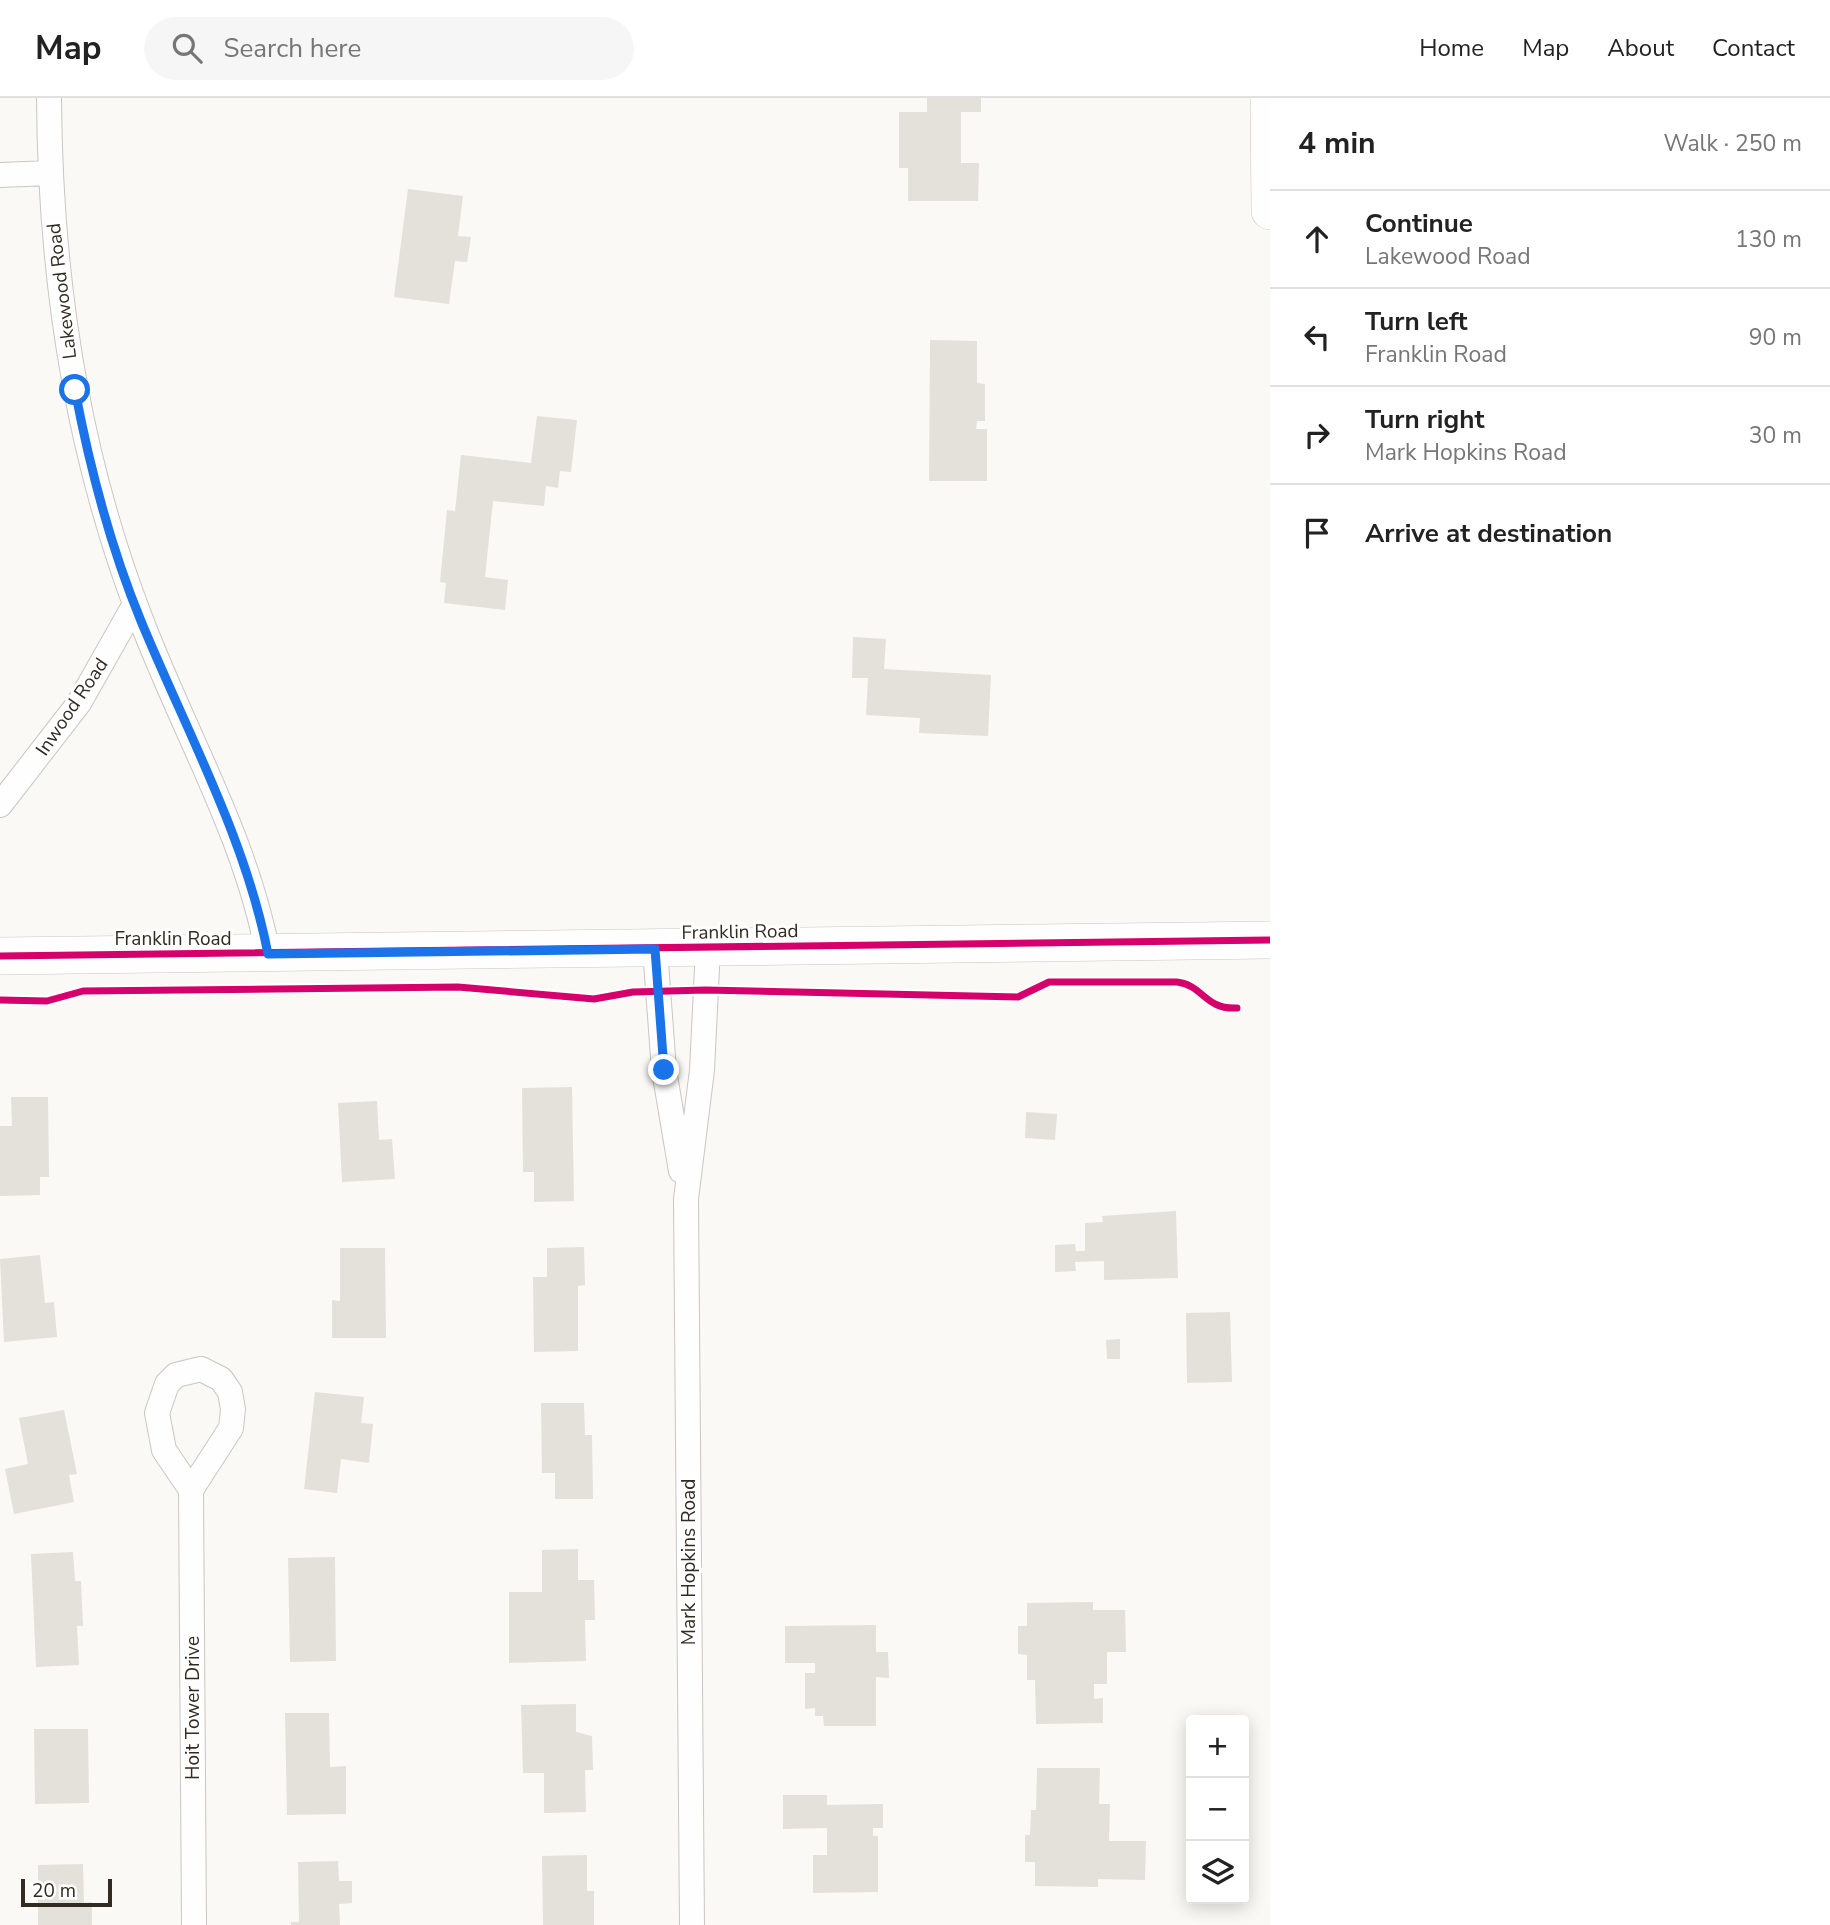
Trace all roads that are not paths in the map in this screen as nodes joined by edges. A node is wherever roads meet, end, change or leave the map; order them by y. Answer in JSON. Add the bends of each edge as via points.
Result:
{"nodes":[{"id":1,"x":49,"y":98,"type":"edge"},
{"id":2,"x":1269,"y":98,"type":"edge"},
{"id":3,"x":51,"y":173,"type":"junction"},
{"id":4,"x":0,"y":175,"type":"edge"},
{"id":5,"x":1270,"y":211,"type":"edge"},
{"id":6,"x":135,"y":604,"type":"junction"},
{"id":7,"x":0,"y":805,"type":"edge"},
{"id":8,"x":1270,"y":940,"type":"edge"},
{"id":9,"x":708,"y":948,"type":"junction"},
{"id":10,"x":655,"y":949,"type":"junction"},
{"id":11,"x":268,"y":954,"type":"junction"},
{"id":12,"x":0,"y":956,"type":"edge"},
{"id":13,"x":685,"y":1199,"type":"junction"},
{"id":14,"x":191,"y":1490,"type":"dead end"},
{"id":15,"x":194,"y":1925,"type":"edge"},
{"id":16,"x":692,"y":1925,"type":"edge"}],
"edges":[{"from":1,"to":3,"type":"street","name":"Lakewood Road"},
{"from":2,"to":5,"type":"street"},
{"from":3,"to":4,"type":"street"},
{"from":3,"to":6,"type":"street","name":"Lakewood Road","via":[[64,320],[81,425],[101,505]]},
{"from":6,"to":7,"type":"street","name":"Inwood Road","via":[[79,703]]},
{"from":6,"to":11,"type":"street","name":"Lakewood Road","via":[[245,868]]},
{"from":8,"to":9,"type":"street","name":"Franklin Road"},
{"from":9,"to":10,"type":"street","name":"Franklin Road"},
{"from":9,"to":13,"type":"street","name":"Mark Hopkins Road","via":[[702,1070]]},
{"from":10,"to":11,"type":"street","name":"Franklin Road"},
{"from":10,"to":13,"type":"street","name":"Mark Hopkins Road","via":[[664,1070]]},
{"from":11,"to":12,"type":"street","name":"Franklin Road"},
{"from":13,"to":16,"type":"street","name":"Mark Hopkins Road"},
{"from":14,"to":15,"type":"street","name":"Hoit Tower Drive"}]}
